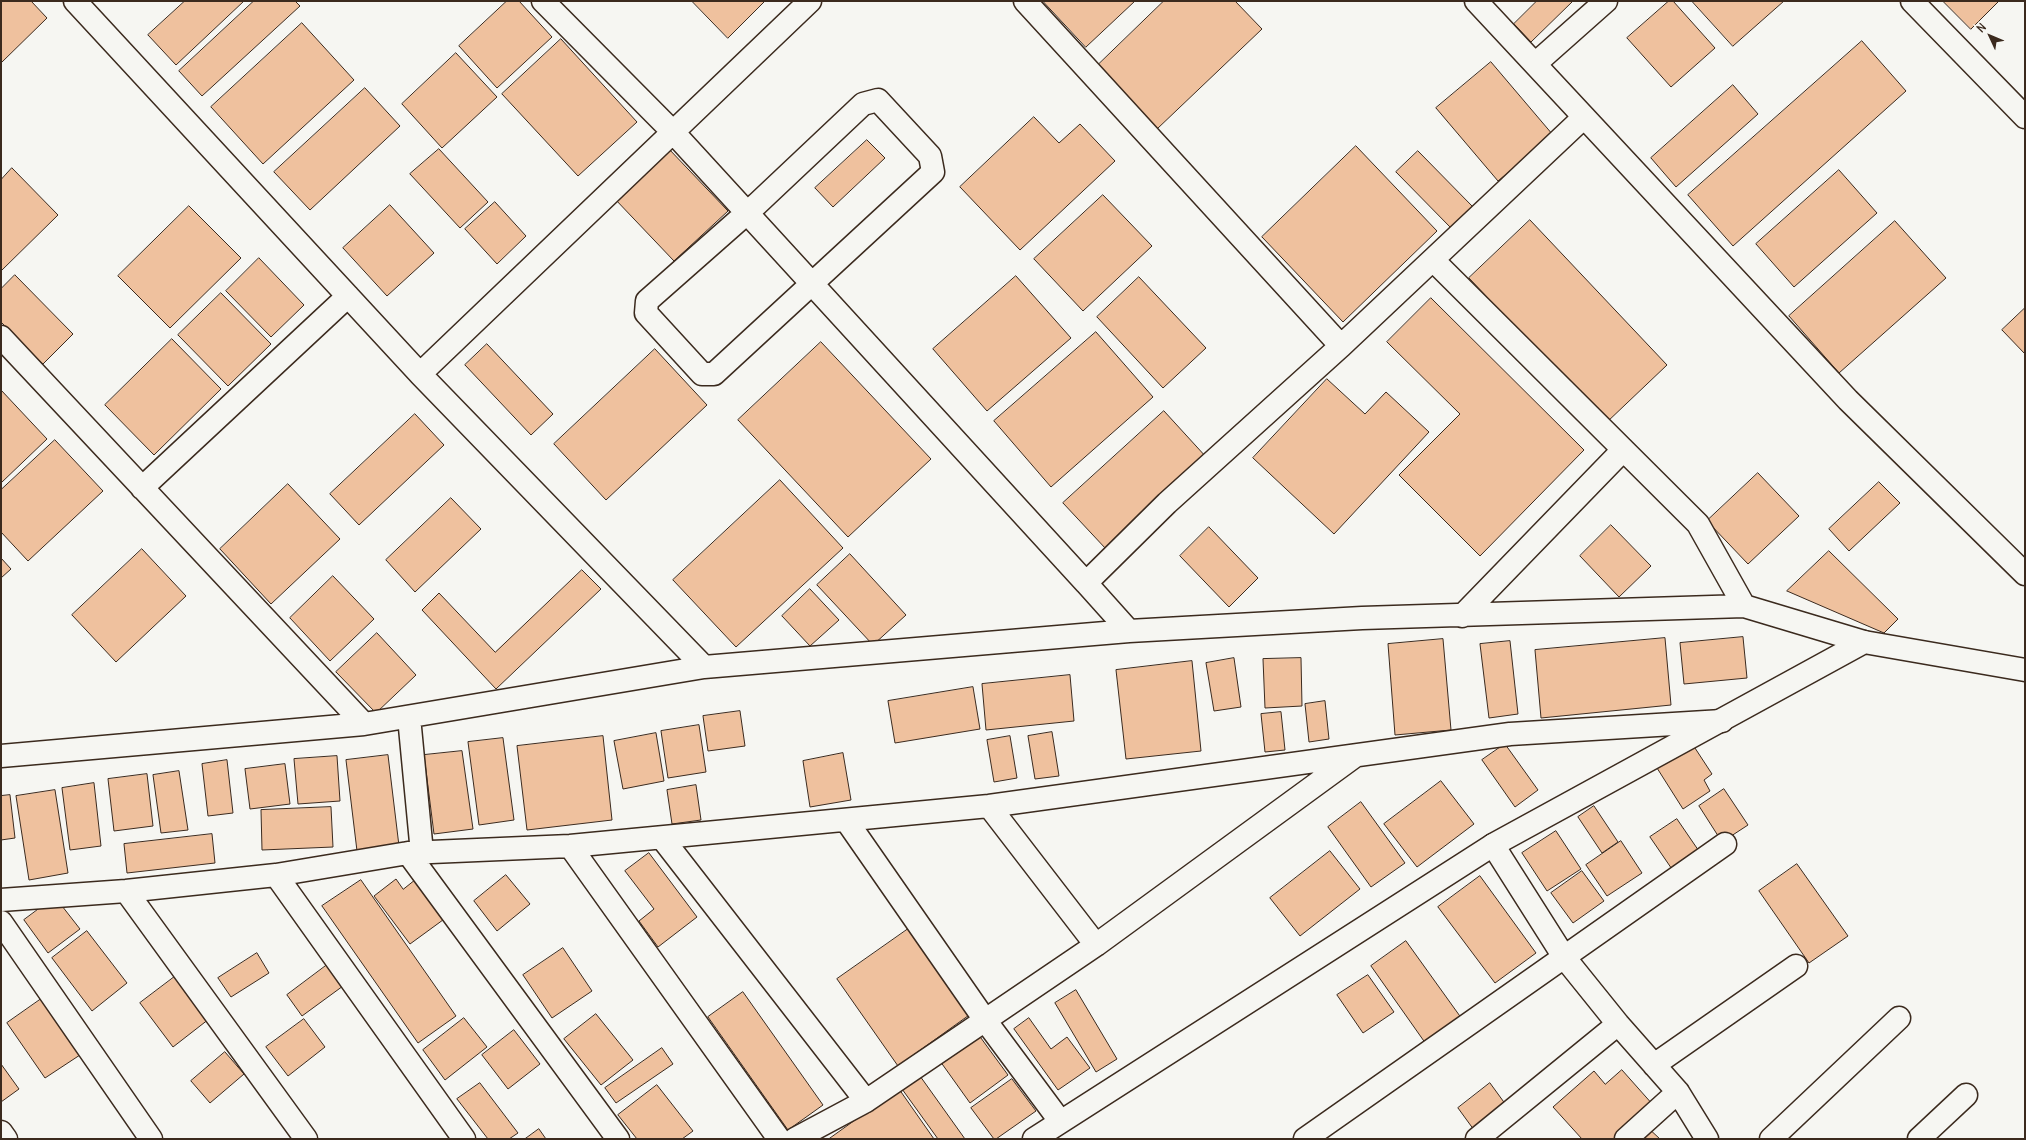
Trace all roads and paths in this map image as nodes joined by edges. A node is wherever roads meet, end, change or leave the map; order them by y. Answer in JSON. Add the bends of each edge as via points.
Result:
{"nodes":[{"id":1,"x":75,"y":1,"type":"edge"},
{"id":2,"x":542,"y":1,"type":"edge"},
{"id":3,"x":810,"y":1,"type":"edge"},
{"id":4,"x":1025,"y":1,"type":"edge"},
{"id":5,"x":1476,"y":1,"type":"edge"},
{"id":6,"x":1606,"y":1,"type":"edge"},
{"id":7,"x":1912,"y":1,"type":"edge"},
{"id":8,"x":1536,"y":64,"type":"junction"},
{"id":9,"x":2025,"y":117,"type":"edge"},
{"id":10,"x":1583,"y":118,"type":"junction"},
{"id":11,"x":673,"y":132,"type":"junction"},
{"id":12,"x":747,"y":212,"type":"junction"},
{"id":13,"x":1433,"y":260,"type":"junction"},
{"id":14,"x":812,"y":284,"type":"junction"},
{"id":15,"x":348,"y":296,"type":"junction"},
{"id":16,"x":1,"y":337,"type":"edge"},
{"id":17,"x":1341,"y":346,"type":"junction"},
{"id":18,"x":420,"y":374,"type":"junction"},
{"id":19,"x":1623,"y":450,"type":"junction"},
{"id":20,"x":142,"y":488,"type":"junction"},
{"id":21,"x":2025,"y":574,"type":"edge"},
{"id":22,"x":1086,"y":583,"type":"junction"},
{"id":23,"x":1744,"y":606,"type":"junction"},
{"id":24,"x":1462,"y":616,"type":"junction"},
{"id":25,"x":1129,"y":631,"type":"junction"},
{"id":26,"x":1864,"y":642,"type":"junction"},
{"id":27,"x":704,"y":667,"type":"junction"},
{"id":28,"x":2025,"y":670,"type":"edge"},
{"id":29,"x":409,"y":717,"type":"junction"},
{"id":30,"x":1722,"y":721,"type":"junction"},
{"id":31,"x":364,"y":724,"type":"junction"},
{"id":32,"x":3,"y":753,"type":"edge"},
{"id":33,"x":1357,"y":755,"type":"junction"},
{"id":34,"x":989,"y":806,"type":"junction"},
{"id":35,"x":846,"y":820,"type":"junction"},
{"id":36,"x":662,"y":838,"type":"junction"},
{"id":37,"x":1725,"y":844,"type":"dead end"},
{"id":38,"x":1493,"y":845,"type":"junction"},
{"id":39,"x":570,"y":846,"type":"junction"},
{"id":40,"x":415,"y":853,"type":"junction"},
{"id":41,"x":276,"y":875,"type":"junction"},
{"id":42,"x":126,"y":891,"type":"junction"},
{"id":43,"x":1,"y":900,"type":"edge"},
{"id":44,"x":1,"y":922,"type":"edge"},
{"id":45,"x":1096,"y":945,"type":"junction"},
{"id":46,"x":1564,"y":957,"type":"junction"},
{"id":47,"x":1796,"y":966,"type":"dead end"},
{"id":48,"x":1899,"y":1018,"type":"dead end"},
{"id":49,"x":985,"y":1020,"type":"junction"},
{"id":50,"x":1618,"y":1024,"type":"junction"},
{"id":51,"x":1654,"y":1065,"type":"junction"},
{"id":52,"x":1678,"y":1092,"type":"junction"},
{"id":53,"x":1966,"y":1095,"type":"dead end"},
{"id":54,"x":866,"y":1101,"type":"junction"},
{"id":55,"x":1060,"y":1121,"type":"junction"},
{"id":56,"x":1,"y":1132,"type":"edge"},
{"id":57,"x":6,"y":1139,"type":"edge"},
{"id":58,"x":151,"y":1139,"type":"edge"},
{"id":59,"x":306,"y":1139,"type":"edge"},
{"id":60,"x":464,"y":1139,"type":"edge"},
{"id":61,"x":618,"y":1139,"type":"edge"},
{"id":62,"x":779,"y":1139,"type":"edge"},
{"id":63,"x":795,"y":1139,"type":"edge"},
{"id":64,"x":1034,"y":1139,"type":"edge"},
{"id":65,"x":1305,"y":1139,"type":"edge"},
{"id":66,"x":1477,"y":1139,"type":"edge"},
{"id":67,"x":1626,"y":1139,"type":"edge"},
{"id":68,"x":1707,"y":1139,"type":"edge"},
{"id":69,"x":1771,"y":1139,"type":"edge"},
{"id":70,"x":1919,"y":1139,"type":"edge"}],
"edges":[{"from":1,"to":15,"type":"street"},
{"from":2,"to":11,"type":"street"},
{"from":3,"to":11,"type":"street"},
{"from":4,"to":17,"type":"street"},
{"from":5,"to":8,"type":"street"},
{"from":6,"to":8,"type":"street"},
{"from":7,"to":9,"type":"street"},
{"from":8,"to":10,"type":"street"},
{"from":10,"to":13,"type":"street"},
{"from":10,"to":21,"type":"street","via":[[1848,400]]},
{"from":11,"to":12,"type":"street"},
{"from":11,"to":18,"type":"street"},
{"from":12,"to":14,"type":"street"},
{"from":12,"to":14,"type":"street","via":[[647,301],[646,313],[702,374],[714,374]]},
{"from":12,"to":14,"type":"street","via":[[863,104],[878,100],[930,156],[933,172]]},
{"from":13,"to":17,"type":"street"},
{"from":13,"to":19,"type":"street"},
{"from":14,"to":22,"type":"street"},
{"from":15,"to":18,"type":"street"},
{"from":15,"to":20,"type":"street"},
{"from":16,"to":20,"type":"street"},
{"from":17,"to":22,"type":"street","via":[[1167,503]]},
{"from":18,"to":27,"type":"street"},
{"from":19,"to":23,"type":"street","via":[[1698,524]]},
{"from":19,"to":24,"type":"street"},
{"from":20,"to":31,"type":"street"},
{"from":22,"to":25,"type":"street"},
{"from":23,"to":24,"type":"street"},
{"from":23,"to":26,"type":"street"},
{"from":24,"to":25,"type":"street","via":[[1362,618]]},
{"from":25,"to":27,"type":"street"},
{"from":26,"to":28,"type":"street"},
{"from":26,"to":30,"type":"street"},
{"from":27,"to":29,"type":"street"},
{"from":29,"to":31,"type":"street"},
{"from":29,"to":40,"type":"street"},
{"from":30,"to":33,"type":"street","via":[[1510,734]]},
{"from":30,"to":38,"type":"street"},
{"from":31,"to":32,"type":"street"},
{"from":33,"to":34,"type":"street"},
{"from":33,"to":45,"type":"street"},
{"from":34,"to":35,"type":"street"},
{"from":34,"to":45,"type":"street"},
{"from":35,"to":36,"type":"street"},
{"from":35,"to":49,"type":"street"},
{"from":36,"to":39,"type":"street"},
{"from":36,"to":54,"type":"street"},
{"from":37,"to":46,"type":"street"},
{"from":38,"to":46,"type":"street"},
{"from":38,"to":55,"type":"street"},
{"from":39,"to":40,"type":"street"},
{"from":39,"to":62,"type":"street"},
{"from":40,"to":41,"type":"street"},
{"from":40,"to":61,"type":"street"},
{"from":41,"to":42,"type":"street"},
{"from":41,"to":60,"type":"street"},
{"from":42,"to":43,"type":"street"},
{"from":42,"to":59,"type":"street"},
{"from":44,"to":58,"type":"street"},
{"from":45,"to":49,"type":"street"},
{"from":46,"to":50,"type":"street"},
{"from":46,"to":65,"type":"street"},
{"from":47,"to":51,"type":"street"},
{"from":48,"to":69,"type":"street"},
{"from":49,"to":54,"type":"street"},
{"from":49,"to":55,"type":"street"},
{"from":50,"to":51,"type":"street"},
{"from":50,"to":66,"type":"street"},
{"from":51,"to":52,"type":"street"},
{"from":52,"to":67,"type":"street"},
{"from":52,"to":68,"type":"street"},
{"from":53,"to":70,"type":"street"},
{"from":54,"to":63,"type":"street"},
{"from":55,"to":64,"type":"street"},
{"from":56,"to":57,"type":"street"}]}
